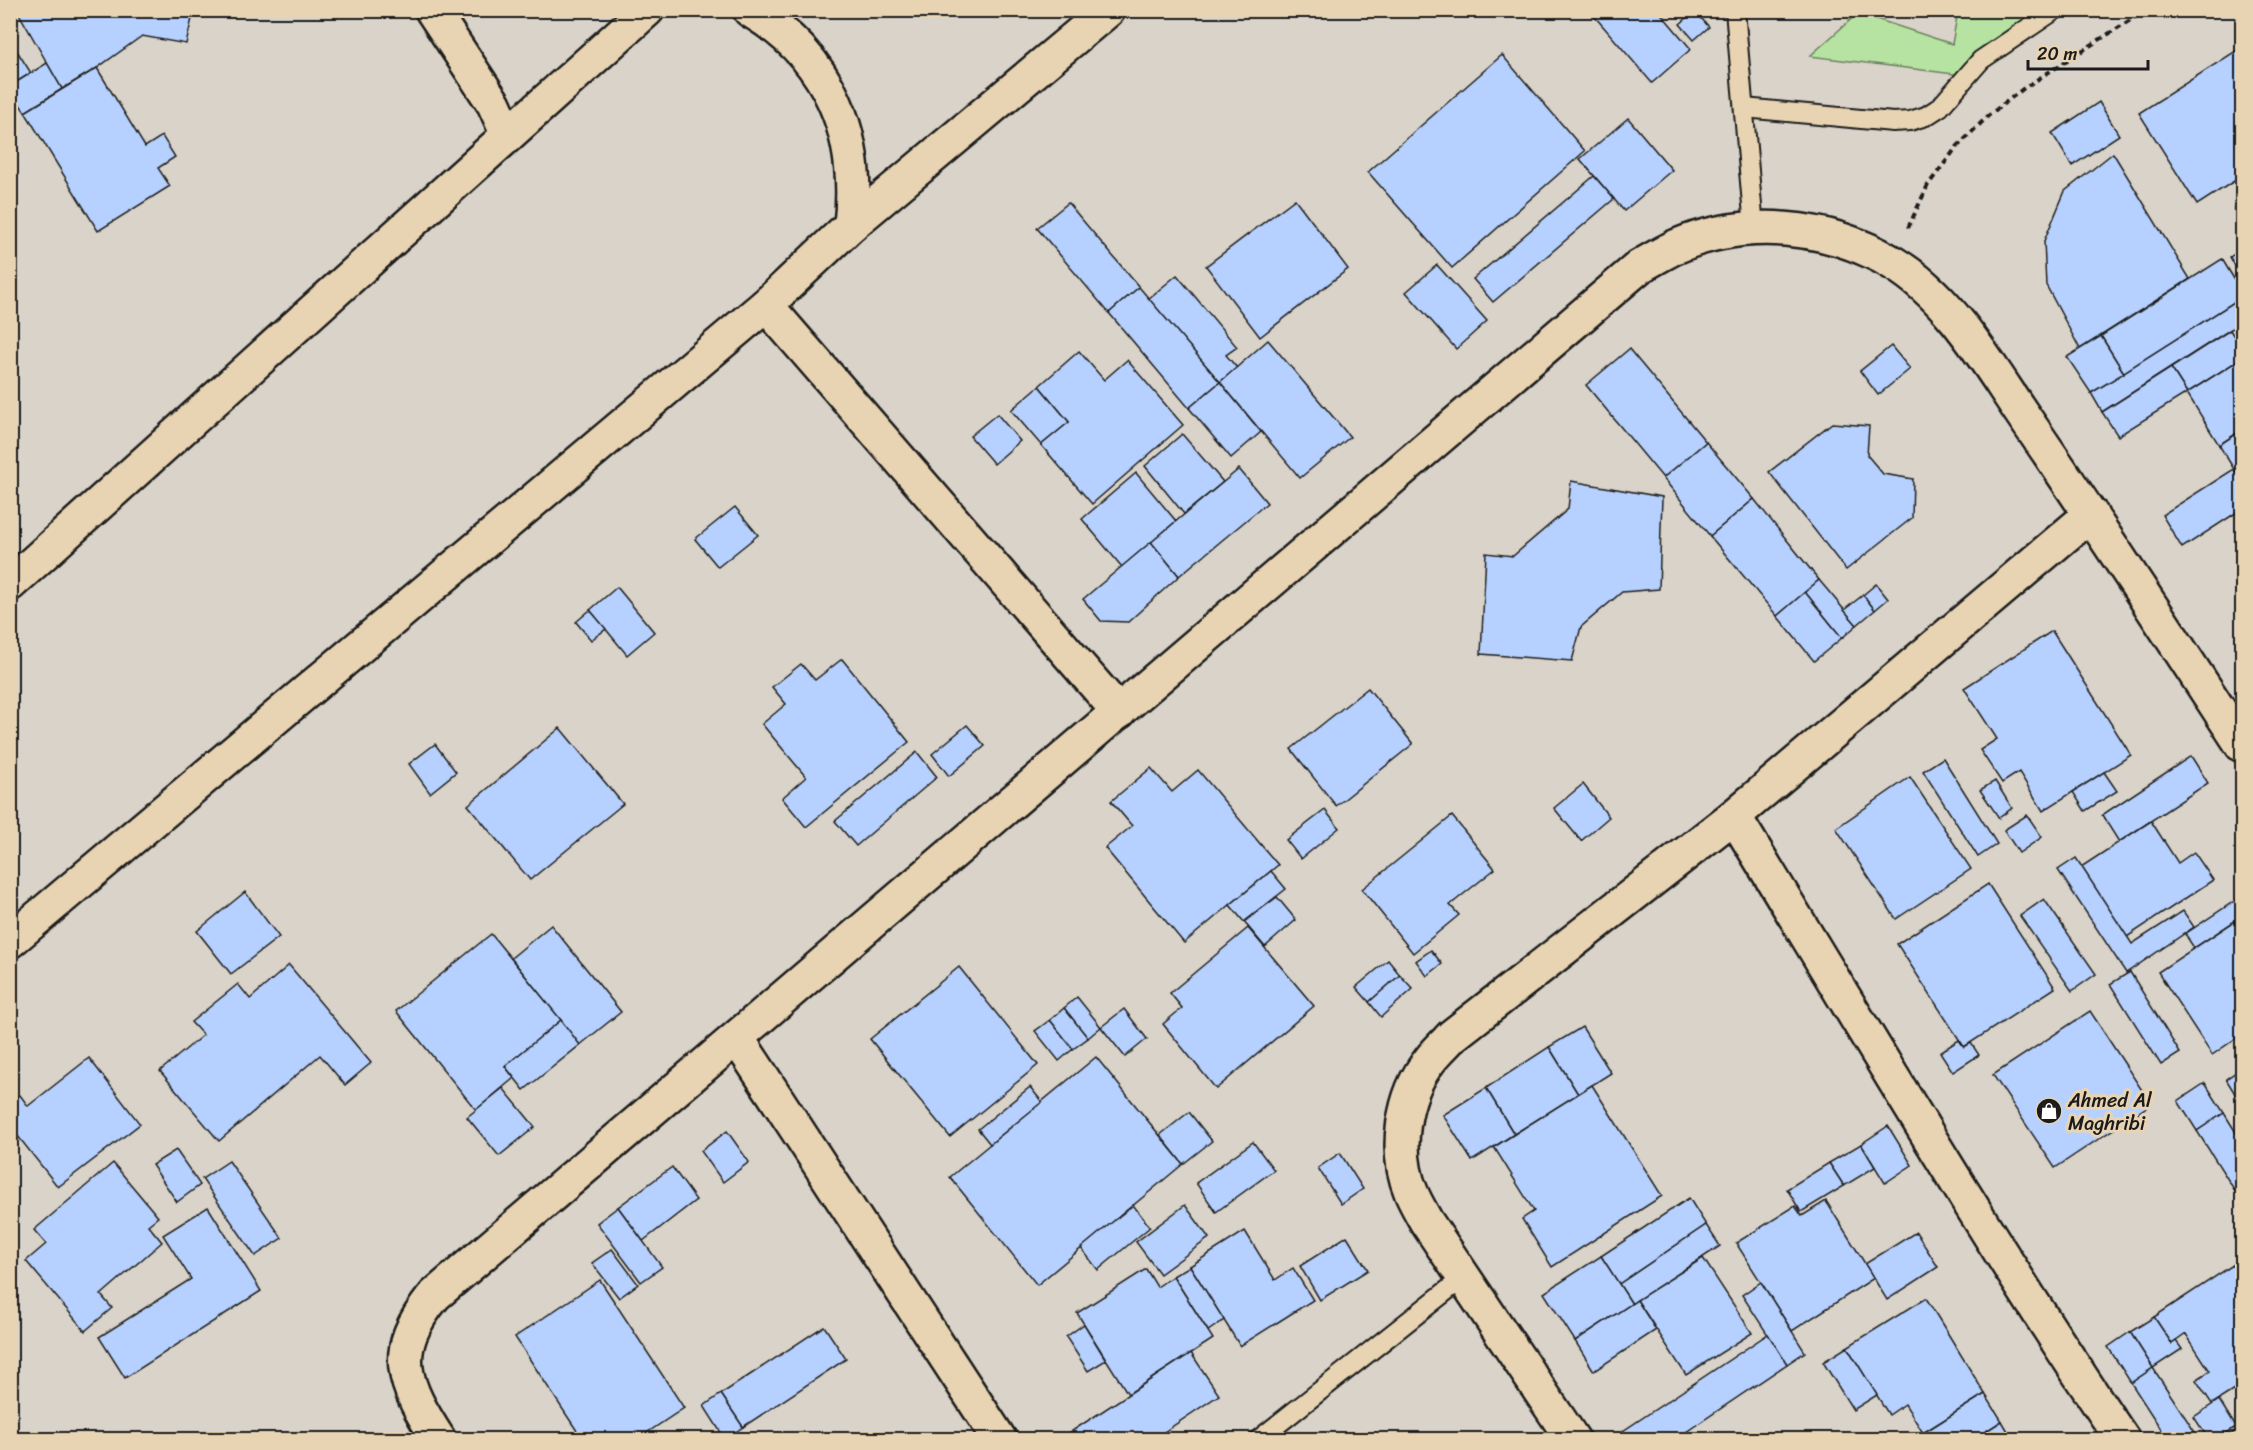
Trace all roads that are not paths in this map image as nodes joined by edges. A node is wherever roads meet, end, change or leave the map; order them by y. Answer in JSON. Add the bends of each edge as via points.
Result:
{"nodes":[{"id":1,"x":432,"y":10,"type":"edge"},
{"id":2,"x":647,"y":10,"type":"edge"},
{"id":3,"x":750,"y":10,"type":"edge"},
{"id":4,"x":1108,"y":10,"type":"edge"},
{"id":5,"x":1735,"y":10,"type":"edge"},
{"id":6,"x":2055,"y":10,"type":"edge"},
{"id":7,"x":1744,"y":108,"type":"junction"},
{"id":8,"x":516,"y":128,"type":"junction"},
{"id":9,"x":851,"y":225,"type":"junction"},
{"id":10,"x":1754,"y":228,"type":"junction"},
{"id":11,"x":766,"y":305,"type":"junction"},
{"id":12,"x":2091,"y":514,"type":"junction"},
{"id":13,"x":10,"y":584,"type":"edge"},
{"id":14,"x":1119,"y":712,"type":"junction"},
{"id":15,"x":2242,"y":746,"type":"edge"},
{"id":16,"x":1734,"y":816,"type":"junction"},
{"id":17,"x":10,"y":941,"type":"edge"},
{"id":18,"x":738,"y":1038,"type":"junction"},
{"id":19,"x":1464,"y":1277,"type":"junction"},
{"id":20,"x":440,"y":1440,"type":"edge"},
{"id":21,"x":1000,"y":1440,"type":"edge"},
{"id":22,"x":1258,"y":1440,"type":"edge"},
{"id":23,"x":1573,"y":1440,"type":"edge"},
{"id":24,"x":2122,"y":1440,"type":"edge"}],
"edges":[{"from":1,"to":8,"type":"street","via":[[485,90]]},
{"from":2,"to":8,"type":"street"},
{"from":3,"to":9,"type":"street","via":[[793,42],[823,80],[837,107],[853,165]]},
{"from":4,"to":9,"type":"street"},
{"from":5,"to":7,"type":"lane"},
{"from":6,"to":7,"type":"lane","via":[[1981,60],[1940,107],[1926,116],[1893,122]]},
{"from":7,"to":10,"type":"lane"},
{"from":8,"to":13,"type":"street"},
{"from":9,"to":11,"type":"street"},
{"from":10,"to":12,"type":"street","via":[[1803,230],[1849,242],[1893,263],[1931,292],[1963,329]]},
{"from":10,"to":14,"type":"street","via":[[1714,234],[1675,247],[1639,267]]},
{"from":11,"to":14,"type":"street"},
{"from":11,"to":17,"type":"street"},
{"from":12,"to":15,"type":"street"},
{"from":12,"to":16,"type":"street"},
{"from":14,"to":18,"type":"street"},
{"from":16,"to":19,"type":"street","via":[[1452,1036],[1429,1061],[1412,1091],[1404,1124],[1403,1158],[1411,1191],[1426,1221]]},
{"from":16,"to":24,"type":"street","via":[[1980,1218]]},
{"from":18,"to":20,"type":"street","via":[[435,1295],[419,1314],[409,1337],[405,1362],[409,1386],[419,1409]]},
{"from":18,"to":21,"type":"street"},
{"from":19,"to":22,"type":"lane"},
{"from":19,"to":23,"type":"street"}]}
